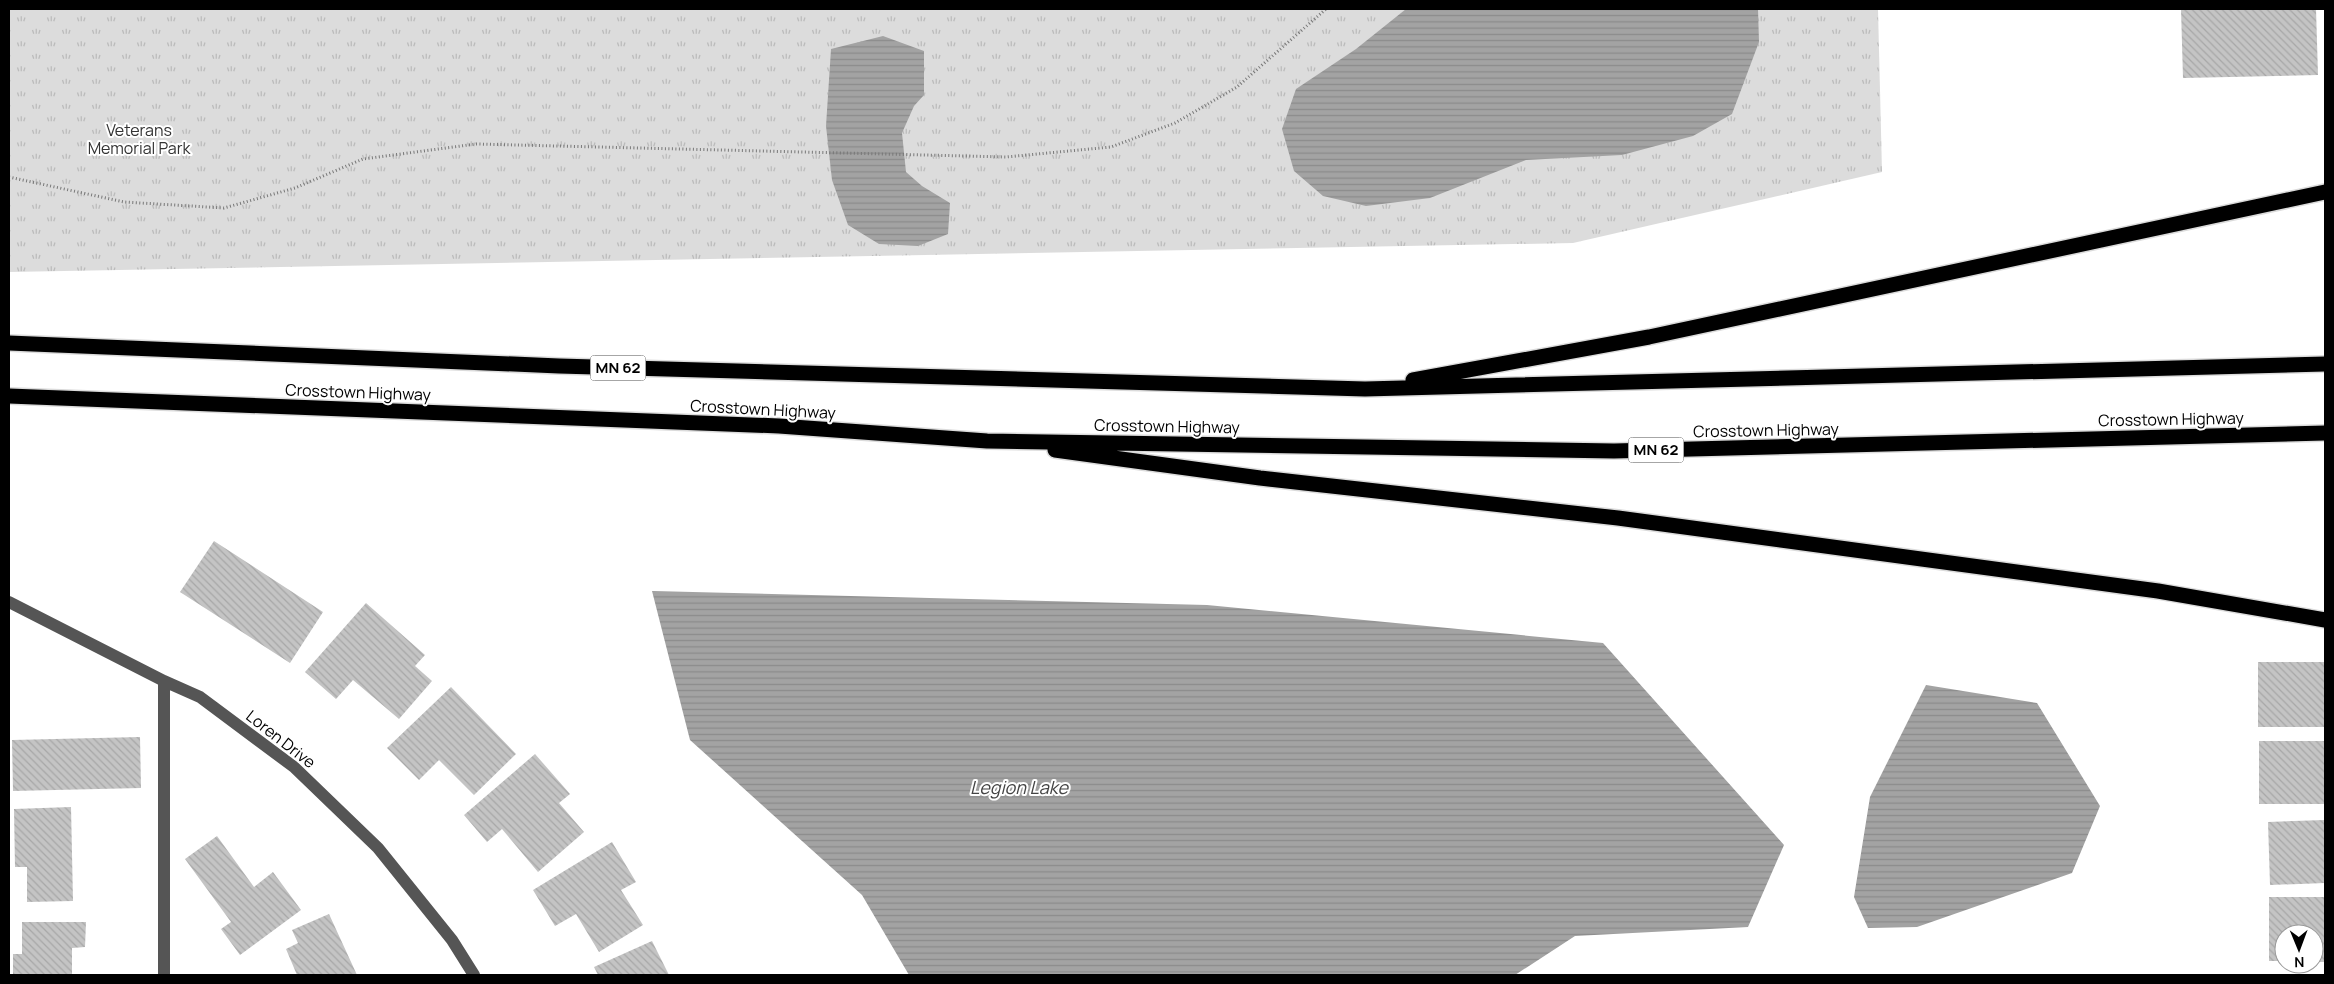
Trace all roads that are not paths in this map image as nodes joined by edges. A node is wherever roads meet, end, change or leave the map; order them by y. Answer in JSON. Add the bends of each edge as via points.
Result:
{"nodes":[{"id":1,"x":2325,"y":192,"type":"edge"},
{"id":2,"x":9,"y":343,"type":"edge"},
{"id":3,"x":2325,"y":364,"type":"edge"},
{"id":4,"x":1365,"y":389,"type":"junction"},
{"id":5,"x":9,"y":396,"type":"edge"},
{"id":6,"x":2325,"y":433,"type":"edge"},
{"id":7,"x":987,"y":441,"type":"junction"},
{"id":8,"x":9,"y":602,"type":"edge"},
{"id":9,"x":2325,"y":620,"type":"edge"},
{"id":10,"x":164,"y":681,"type":"junction"},
{"id":11,"x":164,"y":975,"type":"edge"},
{"id":12,"x":474,"y":975,"type":"edge"}],
"edges":[{"from":1,"to":4,"type":"highway","via":[[1649,337]]},
{"from":2,"to":4,"type":"highway","name":"Crosstown Highway","number":"MN 62","via":[[569,367]]},
{"from":3,"to":4,"type":"highway","name":"Crosstown Highway","number":"MN 62"},
{"from":5,"to":7,"type":"highway","name":"Crosstown Highway","number":"MN 62","via":[[779,426]]},
{"from":6,"to":7,"type":"highway","name":"Crosstown Highway","number":"MN 62","via":[[1614,451]]},
{"from":7,"to":9,"type":"highway","via":[[1260,478],[1628,520],[2158,591]]},
{"from":8,"to":10,"type":"street","name":"Loren Drive"},
{"from":10,"to":11,"type":"street"},
{"from":10,"to":12,"type":"street","name":"Loren Drive","via":[[200,697],[294,767],[378,848],[452,940]]}]}
